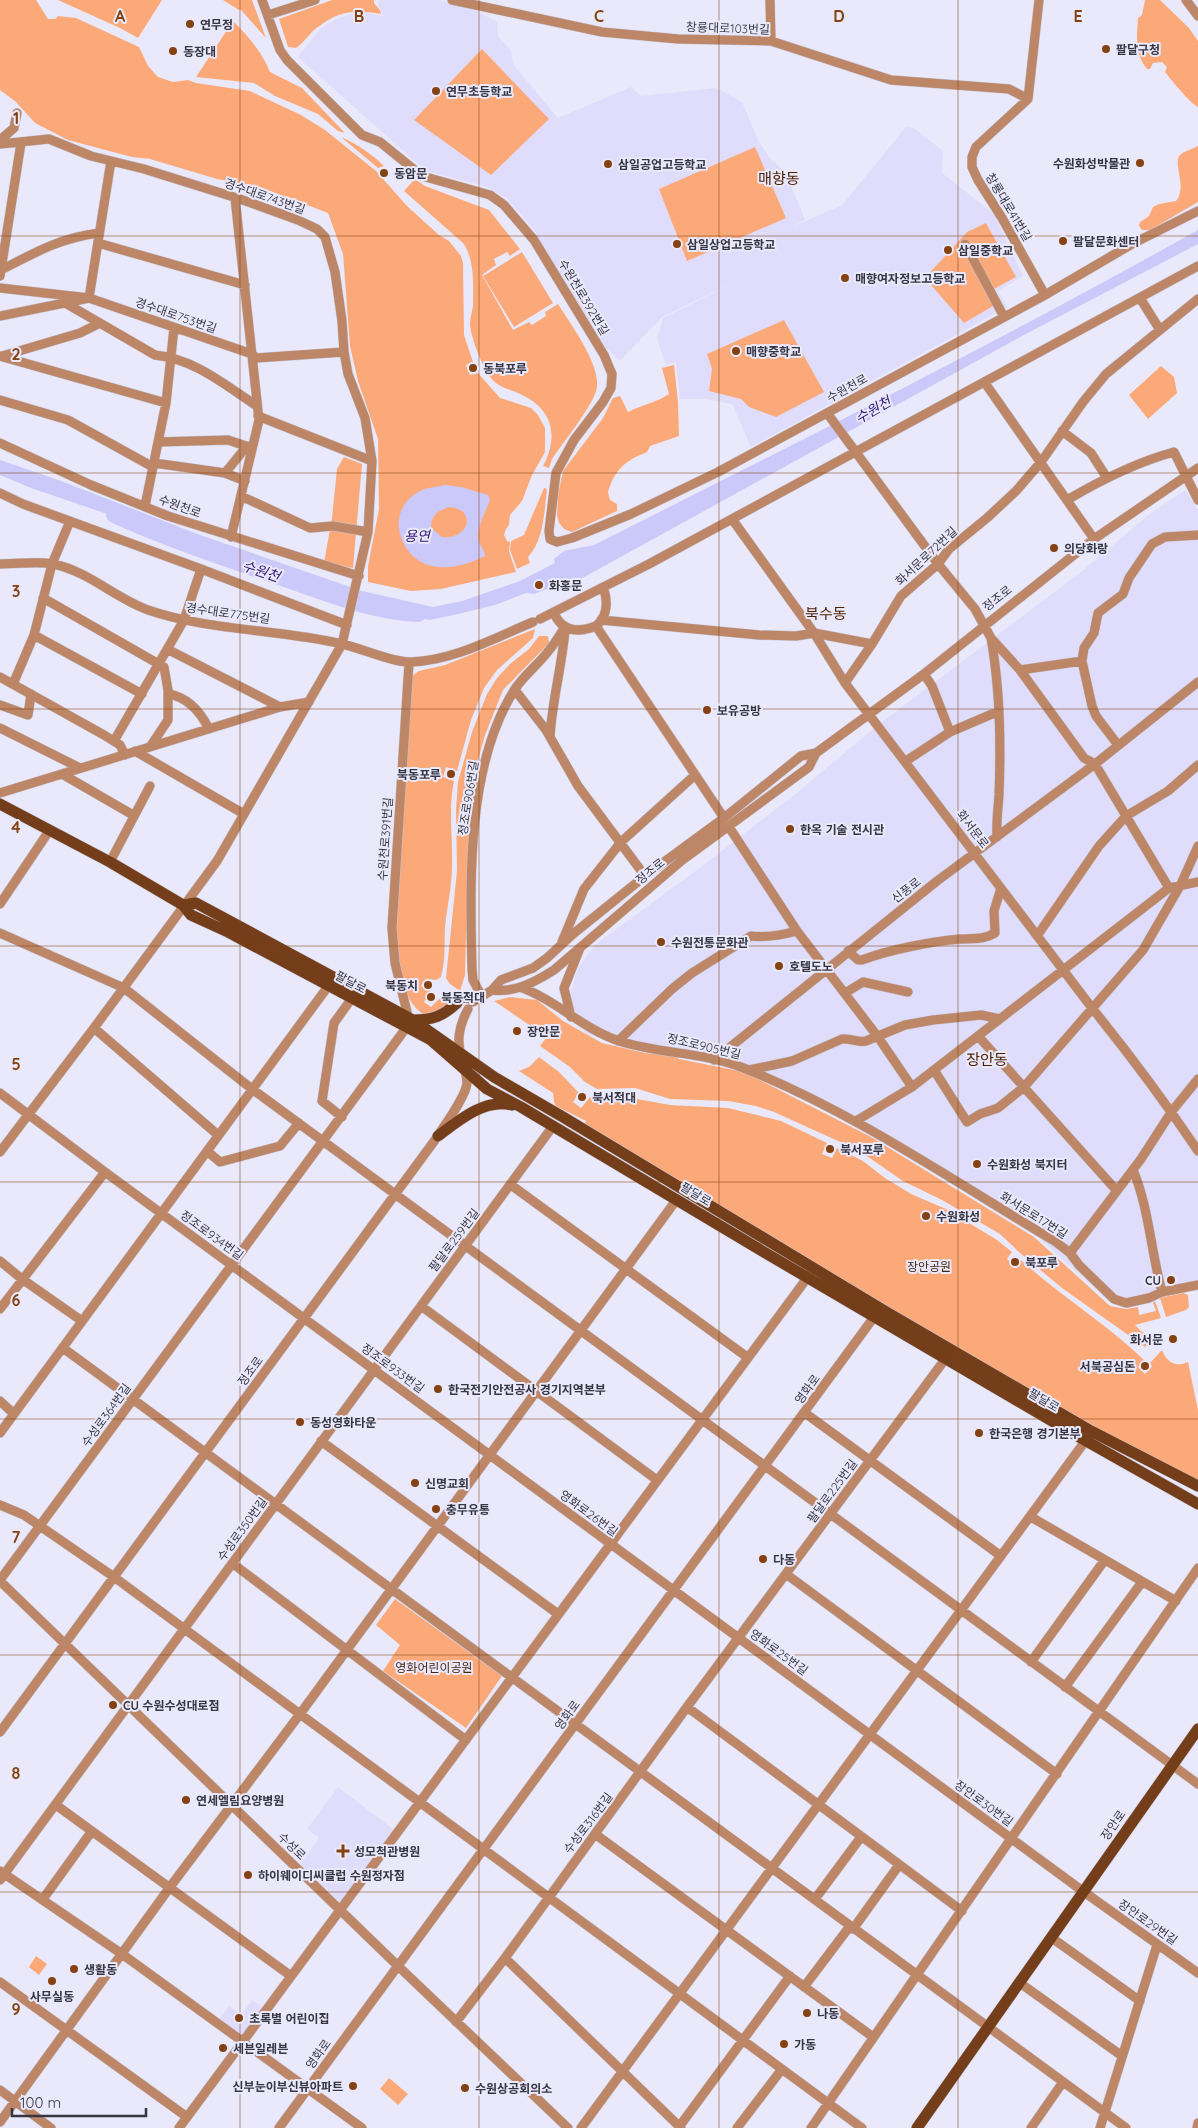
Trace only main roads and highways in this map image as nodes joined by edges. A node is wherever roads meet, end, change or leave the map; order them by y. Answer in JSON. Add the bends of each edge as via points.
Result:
{"nodes":[{"id":1,"x":0,"y":804,"type":"edge"},
{"id":2,"x":183,"y":905,"type":"junction"},
{"id":3,"x":470,"y":1001,"type":"road end"},
{"id":4,"x":408,"y":1021,"type":"junction"},
{"id":5,"x":522,"y":1107,"type":"junction"},
{"id":6,"x":438,"y":1136,"type":"road end"},
{"id":7,"x":1198,"y":1486,"type":"edge"},
{"id":8,"x":1198,"y":1504,"type":"edge"},
{"id":9,"x":1198,"y":1729,"type":"edge"},
{"id":10,"x":917,"y":2128,"type":"edge"}],
"edges":[{"from":1,"to":2,"type":"main road","name":"팔달로"},
{"from":2,"to":4,"type":"main road","name":"팔달로","via":[[191,915],[352,998]]},
{"from":2,"to":4,"type":"main road","name":"팔달로","via":[[196,903]]},
{"from":3,"to":4,"type":"main road","via":[[432,1019]]},
{"from":4,"to":5,"type":"main road","name":"팔달로","via":[[487,1088]]},
{"from":4,"to":7,"type":"main road","name":"팔달로","via":[[494,1077],[888,1313],[1091,1431]]},
{"from":5,"to":6,"type":"main road","via":[[502,1102],[481,1108],[464,1116]]},
{"from":5,"to":8,"type":"main road","name":"팔달로","via":[[874,1317]]},
{"from":9,"to":10,"type":"main road","name":"장안로"}]}
